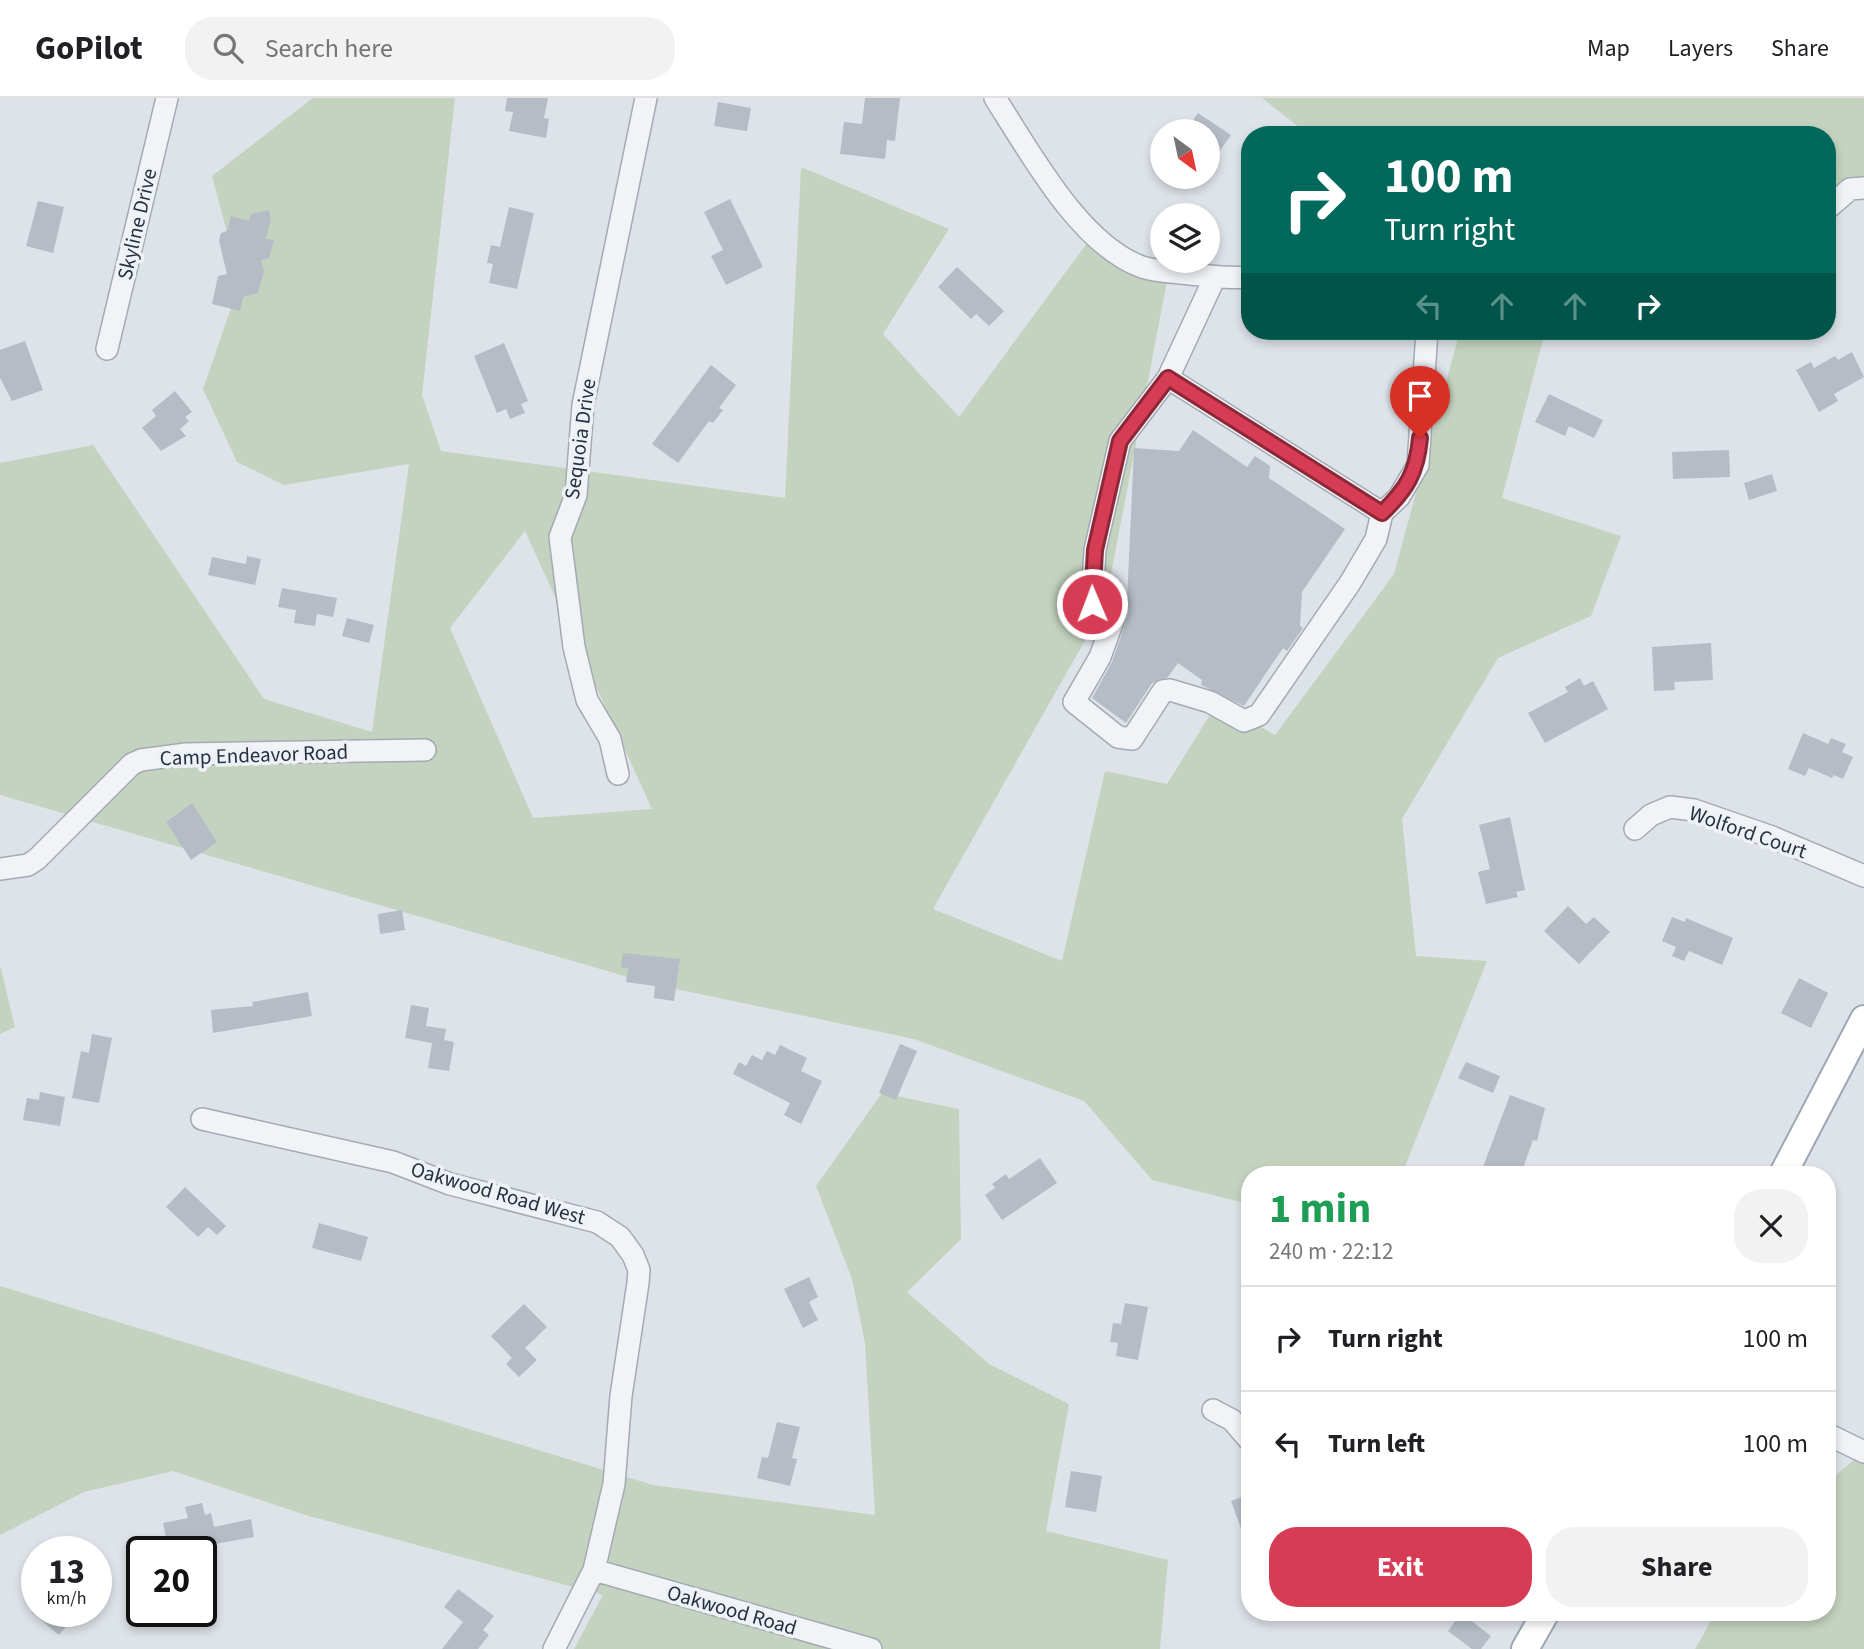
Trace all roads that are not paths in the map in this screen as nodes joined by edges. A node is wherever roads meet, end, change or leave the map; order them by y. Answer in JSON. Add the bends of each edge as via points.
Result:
{"nodes":[{"id":1,"x":167,"y":98,"type":"edge"},
{"id":2,"x":646,"y":98,"type":"edge"},
{"id":3,"x":995,"y":98,"type":"edge"},
{"id":4,"x":1864,"y":188,"type":"edge"},
{"id":5,"x":1836,"y":201,"type":"edge"},
{"id":6,"x":1215,"y":277,"type":"junction"},
{"id":7,"x":1241,"y":277,"type":"edge"},
{"id":8,"x":1426,"y":340,"type":"edge"},
{"id":9,"x":107,"y":349,"type":"dead end"},
{"id":10,"x":1168,"y":378,"type":"junction"},
{"id":11,"x":1382,"y":513,"type":"junction"},
{"id":12,"x":425,"y":750,"type":"dead end"},
{"id":13,"x":618,"y":774,"type":"dead end"},
{"id":14,"x":1635,"y":829,"type":"dead end"},
{"id":15,"x":0,"y":869,"type":"edge"},
{"id":16,"x":1864,"y":876,"type":"edge"},
{"id":17,"x":1864,"y":1019,"type":"edge"},
{"id":18,"x":202,"y":1119,"type":"dead end"},
{"id":19,"x":1787,"y":1166,"type":"edge"},
{"id":20,"x":1213,"y":1410,"type":"dead end"},
{"id":21,"x":1241,"y":1430,"type":"edge"},
{"id":22,"x":1836,"y":1438,"type":"edge"},
{"id":23,"x":1864,"y":1452,"type":"edge"},
{"id":24,"x":594,"y":1570,"type":"junction"},
{"id":25,"x":1537,"y":1621,"type":"edge"},
{"id":26,"x":554,"y":1649,"type":"edge"},
{"id":27,"x":871,"y":1649,"type":"edge"},
{"id":28,"x":1525,"y":1649,"type":"edge"}],
"edges":[{"from":1,"to":9,"type":"street","name":"Skyline Drive"},
{"from":2,"to":13,"type":"street","name":"Sequoia Drive","via":[[583,405],[576,495],[560,537],[577,660],[587,700],[610,739]]},
{"from":3,"to":6,"type":"street","via":[[1052,184],[1112,250],[1145,268]]},
{"from":4,"to":5,"type":"street","via":[[1850,189]]},
{"from":6,"to":7,"type":"street"},
{"from":6,"to":10,"type":"street"},
{"from":8,"to":11,"type":"street","via":[[1418,465],[1399,497]]},
{"from":10,"to":11,"type":"street"},
{"from":10,"to":11,"type":"street","via":[[1120,441],[1091,569],[1092,604],[1114,618],[1100,657],[1073,702],[1118,737],[1132,739],[1163,691],[1210,702],[1244,721],[1259,715],[1350,583],[1376,539]]},
{"from":12,"to":15,"type":"street","name":"Camp Endeavor Road","via":[[186,754],[141,760],[37,859]]},
{"from":14,"to":16,"type":"street","name":"Wolford Court","via":[[1670,807],[1694,810]]},
{"from":17,"to":19,"type":"main road"},
{"from":18,"to":24,"type":"street","name":"Oakwood Road West","via":[[393,1162],[450,1184],[597,1222],[620,1237],[639,1270],[638,1283],[614,1484]]},
{"from":20,"to":21,"type":"street"},
{"from":22,"to":23,"type":"street"},
{"from":24,"to":26,"type":"street","name":"Oakwood Road West"},
{"from":24,"to":27,"type":"street","name":"Oakwood Road"},
{"from":25,"to":28,"type":"main road"}]}
